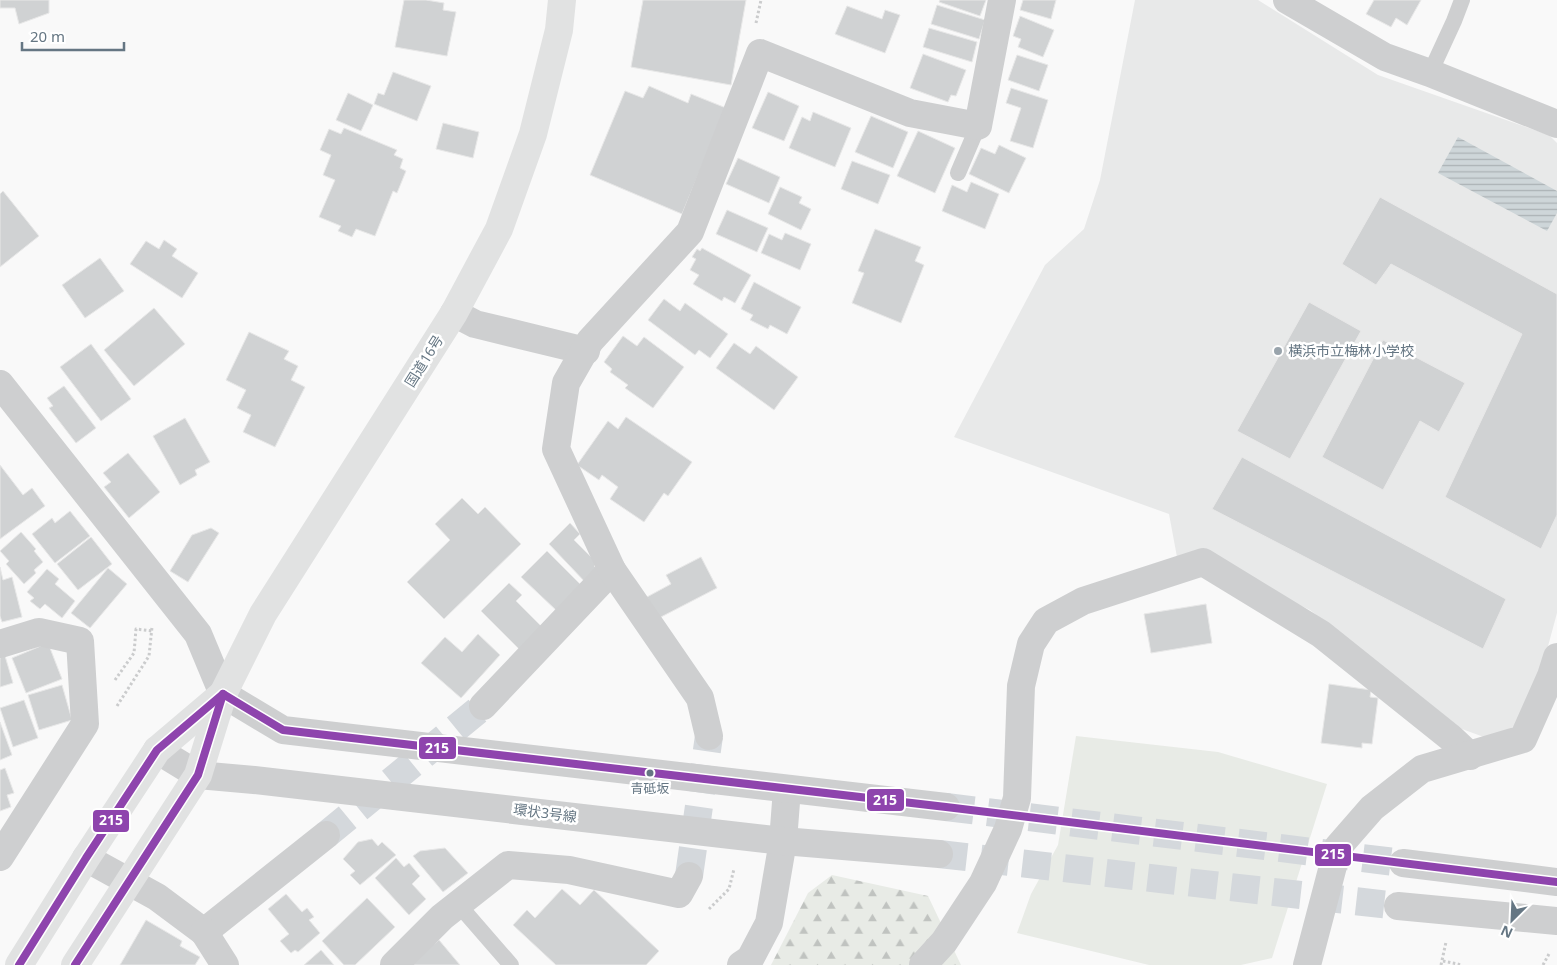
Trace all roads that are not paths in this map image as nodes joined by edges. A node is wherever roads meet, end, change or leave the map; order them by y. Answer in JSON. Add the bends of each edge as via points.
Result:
{"nodes":[{"id":1,"x":562,"y":0,"type":"edge"},
{"id":2,"x":1002,"y":0,"type":"edge"},
{"id":3,"x":1288,"y":0,"type":"edge"},
{"id":4,"x":1462,"y":0,"type":"edge"},
{"id":5,"x":1430,"y":73,"type":"junction"},
{"id":6,"x":1557,"y":124,"type":"edge"},
{"id":7,"x":978,"y":126,"type":"junction"},
{"id":8,"x":958,"y":174,"type":"dead end"},
{"id":9,"x":454,"y":313,"type":"junction"},
{"id":10,"x":586,"y":351,"type":"junction"},
{"id":11,"x":0,"y":384,"type":"edge"},
{"id":12,"x":612,"y":570,"type":"junction"},
{"id":13,"x":0,"y":644,"type":"edge"},
{"id":14,"x":1557,"y":657,"type":"edge"},
{"id":15,"x":223,"y":694,"type":"junction"},
{"id":16,"x":483,"y":706,"type":"tunnel mouth"},
{"id":17,"x":709,"y":736,"type":"tunnel mouth"},
{"id":18,"x":157,"y":750,"type":"junction"},
{"id":19,"x":1470,"y":756,"type":"junction"},
{"id":20,"x":198,"y":776,"type":"junction"},
{"id":21,"x":787,"y":789,"type":"junction"},
{"id":22,"x":946,"y":807,"type":"tunnel mouth"},
{"id":23,"x":326,"y":835,"type":"tunnel mouth"},
{"id":24,"x":783,"y":841,"type":"junction"},
{"id":25,"x":939,"y":854,"type":"tunnel mouth"},
{"id":26,"x":0,"y":857,"type":"edge"},
{"id":27,"x":86,"y":858,"type":"junction"},
{"id":28,"x":1403,"y":863,"type":"tunnel mouth"},
{"id":29,"x":689,"y":876,"type":"tunnel mouth"},
{"id":30,"x":128,"y":881,"type":"junction"},
{"id":31,"x":1557,"y":882,"type":"edge"},
{"id":32,"x":458,"y":904,"type":"junction"},
{"id":33,"x":1398,"y":906,"type":"tunnel mouth"},
{"id":34,"x":1555,"y":921,"type":"edge"},
{"id":35,"x":204,"y":932,"type":"junction"},
{"id":36,"x":19,"y":965,"type":"edge"},
{"id":37,"x":75,"y":965,"type":"edge"},
{"id":38,"x":225,"y":965,"type":"edge"},
{"id":39,"x":394,"y":965,"type":"edge"},
{"id":40,"x":511,"y":965,"type":"edge"},
{"id":41,"x":741,"y":965,"type":"edge"},
{"id":42,"x":923,"y":965,"type":"edge"},
{"id":43,"x":1307,"y":965,"type":"edge"}],
"edges":[{"from":1,"to":9,"type":"highway","name":"国道16号","via":[[559,30],[533,134],[499,229]]},
{"from":2,"to":7,"type":"street"},
{"from":3,"to":5,"type":"street","via":[[1385,57]]},
{"from":4,"to":5,"type":"lane"},
{"from":5,"to":6,"type":"street"},
{"from":7,"to":8,"type":"lane"},
{"from":7,"to":10,"type":"street","via":[[910,113],[760,54],[690,232],[590,341]]},
{"from":9,"to":10,"type":"street","via":[[476,324]]},
{"from":9,"to":15,"type":"highway","name":"国道16号","via":[[263,614]]},
{"from":10,"to":12,"type":"street","via":[[566,383],[556,449]]},
{"from":11,"to":15,"type":"street","via":[[198,634]]},
{"from":12,"to":16,"type":"street"},
{"from":12,"to":17,"type":"street","via":[[700,698]]},
{"from":13,"to":26,"type":"street","via":[[38,632],[80,641],[85,724]]},
{"from":14,"to":19,"type":"street","via":[[1523,739]]},
{"from":15,"to":18,"type":"highway","name":"国道16号"},
{"from":15,"to":20,"type":"highway","name":"国道16号"},
{"from":15,"to":21,"type":"street","via":[[283,730]]},
{"from":18,"to":20,"type":"street","name":"環状3号線"},
{"from":18,"to":27,"type":"highway","name":"国道16号"},
{"from":19,"to":42,"type":"street","via":[[1322,634],[1203,562],[1083,602],[1046,621],[1032,644],[1021,686],[1017,798],[1008,829],[983,883],[944,942]]},
{"from":19,"to":43,"type":"street","via":[[1422,769],[1372,808],[1338,847]]},
{"from":20,"to":24,"type":"street","name":"環状3号線"},
{"from":20,"to":30,"type":"highway","name":"国道16号"},
{"from":21,"to":22,"type":"street"},
{"from":21,"to":24,"type":"street"},
{"from":23,"to":35,"type":"street"},
{"from":24,"to":25,"type":"street","name":"環状3号線"},
{"from":24,"to":41,"type":"street","via":[[769,923],[750,959]]},
{"from":27,"to":30,"type":"street"},
{"from":27,"to":36,"type":"highway","name":"国道16号"},
{"from":28,"to":31,"type":"street"},
{"from":29,"to":32,"type":"street","via":[[679,894],[569,870],[508,865]]},
{"from":30,"to":35,"type":"street","via":[[157,897]]},
{"from":30,"to":37,"type":"highway","name":"国道16号"},
{"from":32,"to":39,"type":"street"},
{"from":32,"to":40,"type":"lane"},
{"from":33,"to":34,"type":"street"},
{"from":35,"to":38,"type":"street"}]}
